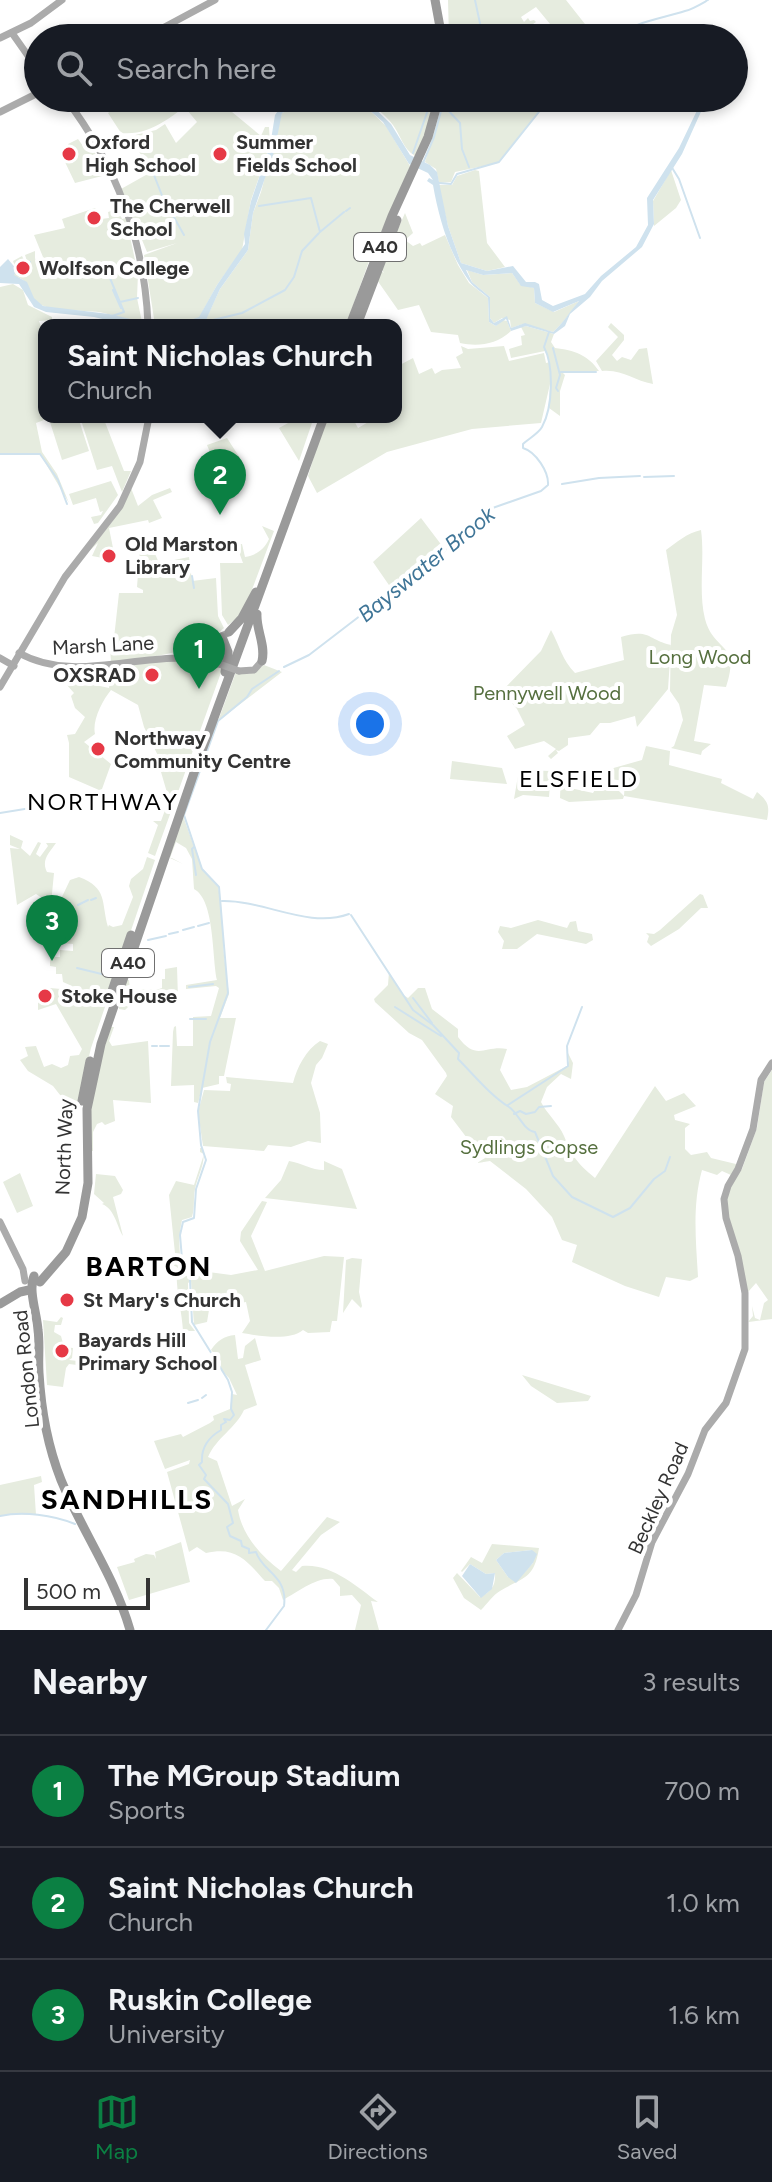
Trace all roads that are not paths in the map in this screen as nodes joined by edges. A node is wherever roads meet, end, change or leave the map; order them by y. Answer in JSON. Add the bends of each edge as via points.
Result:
{"nodes":[{"id":1,"x":62,"y":0,"type":"edge"},
{"id":2,"x":215,"y":0,"type":"edge"},
{"id":3,"x":437,"y":0,"type":"edge"},
{"id":4,"x":26,"y":24,"type":"edge"},
{"id":5,"x":170,"y":24,"type":"edge"},
{"id":6,"x":441,"y":24,"type":"edge"},
{"id":7,"x":24,"y":25,"type":"edge"},
{"id":8,"x":12,"y":33,"type":"junction"},
{"id":9,"x":0,"y":38,"type":"edge"},
{"id":10,"x":24,"y":50,"type":"edge"},
{"id":11,"x":24,"y":100,"type":"edge"},
{"id":12,"x":0,"y":112,"type":"edge"},
{"id":13,"x":74,"y":112,"type":"edge"},
{"id":14,"x":437,"y":112,"type":"edge"},
{"id":15,"x":415,"y":170,"type":"junction"},
{"id":16,"x":147,"y":319,"type":"edge"},
{"id":17,"x":352,"y":319,"type":"edge"},
{"id":18,"x":359,"y":319,"type":"edge"},
{"id":19,"x":148,"y":423,"type":"edge"},
{"id":20,"x":319,"y":423,"type":"edge"},
{"id":21,"x":319,"y":423,"type":"edge"},
{"id":22,"x":269,"y":573,"type":"junction"},
{"id":23,"x":256,"y":592,"type":"junction"},
{"id":24,"x":228,"y":632,"type":"junction"},
{"id":25,"x":260,"y":639,"type":"junction"},
{"id":26,"x":198,"y":648,"type":"junction"},
{"id":27,"x":241,"y":648,"type":"junction"},
{"id":28,"x":25,"y":653,"type":"junction"},
{"id":29,"x":169,"y":657,"type":"junction"},
{"id":30,"x":196,"y":658,"type":"junction"},
{"id":31,"x":0,"y":659,"type":"edge"},
{"id":32,"x":262,"y":661,"type":"joint"},
{"id":33,"x":13,"y":666,"type":"junction"},
{"id":34,"x":223,"y":670,"type":"junction"},
{"id":35,"x":0,"y":687,"type":"edge"},
{"id":36,"x":94,"y":1057,"type":"junction"},
{"id":37,"x":772,"y":1063,"type":"edge"},
{"id":38,"x":0,"y":1222,"type":"edge"},
{"id":39,"x":32,"y":1291,"type":"junction"},
{"id":40,"x":18,"y":1293,"type":"junction"},
{"id":41,"x":0,"y":1303,"type":"edge"},
{"id":42,"x":52,"y":1445,"type":"junction"},
{"id":43,"x":133,"y":1630,"type":"edge"},
{"id":44,"x":618,"y":1630,"type":"edge"}],
"edges":[{"from":1,"to":4,"type":"main road"},
{"from":2,"to":5,"type":"main road"},
{"from":3,"to":6,"type":"highway"},
{"from":7,"to":8,"type":"main road"},
{"from":8,"to":9,"type":"main road"},
{"from":8,"to":10,"type":"main road"},
{"from":11,"to":12,"type":"main road"},
{"from":13,"to":16,"type":"main road","via":[[127,207],[140,256]]},
{"from":14,"to":15,"type":"highway","number":"A40"},
{"from":15,"to":17,"type":"highway","number":"A40"},
{"from":15,"to":18,"type":"highway","number":"A40"},
{"from":19,"to":28,"type":"main road","via":[[140,462],[120,506],[76,563]]},
{"from":20,"to":22,"type":"highway","number":"A40"},
{"from":21,"to":23,"type":"highway","number":"A40"},
{"from":22,"to":25,"type":"highway","via":[[257,616]]},
{"from":22,"to":27,"type":"highway","number":"A40"},
{"from":23,"to":24,"type":"highway"},
{"from":23,"to":34,"type":"highway","number":"A40"},
{"from":24,"to":26,"type":"main road"},
{"from":24,"to":34,"type":"highway"},
{"from":25,"to":27,"type":"highway","via":[[252,632]]},
{"from":25,"to":32,"type":"highway"},
{"from":26,"to":29,"type":"main road"},
{"from":26,"to":30,"type":"main road"},
{"from":27,"to":36,"type":"highway","number":"A40"},
{"from":28,"to":29,"type":"main road","name":"Marsh Lane","via":[[61,666]]},
{"from":28,"to":33,"type":"main road"},
{"from":29,"to":30,"type":"main road","name":"Marsh Lane"},
{"from":30,"to":34,"type":"main road","name":"Marsh Lane"},
{"from":31,"to":33,"type":"main road"},
{"from":32,"to":34,"type":"main road","name":"Marsh Lane","bridge":true,"via":[[254,670]]},
{"from":33,"to":35,"type":"main road"},
{"from":34,"to":36,"type":"highway","number":"A40"},
{"from":36,"to":39,"type":"highway","name":"North Way","number":"A40","via":[[82,1100],[84,1177],[79,1210],[70,1234]]},
{"from":37,"to":44,"type":"main road","name":"Beckley Road","via":[[761,1080],[753,1129],[725,1193],[747,1313],[745,1349],[722,1409],[705,1430],[652,1542]]},
{"from":38,"to":39,"type":"main road","name":"London Road"},
{"from":39,"to":40,"type":"highway"},
{"from":39,"to":40,"type":"highway"},
{"from":39,"to":41,"type":"highway","name":"North Way"},
{"from":39,"to":42,"type":"highway","name":"London Road"},
{"from":39,"to":42,"type":"highway","name":"London Road"},
{"from":40,"to":41,"type":"highway"},
{"from":42,"to":43,"type":"highway"}]}
